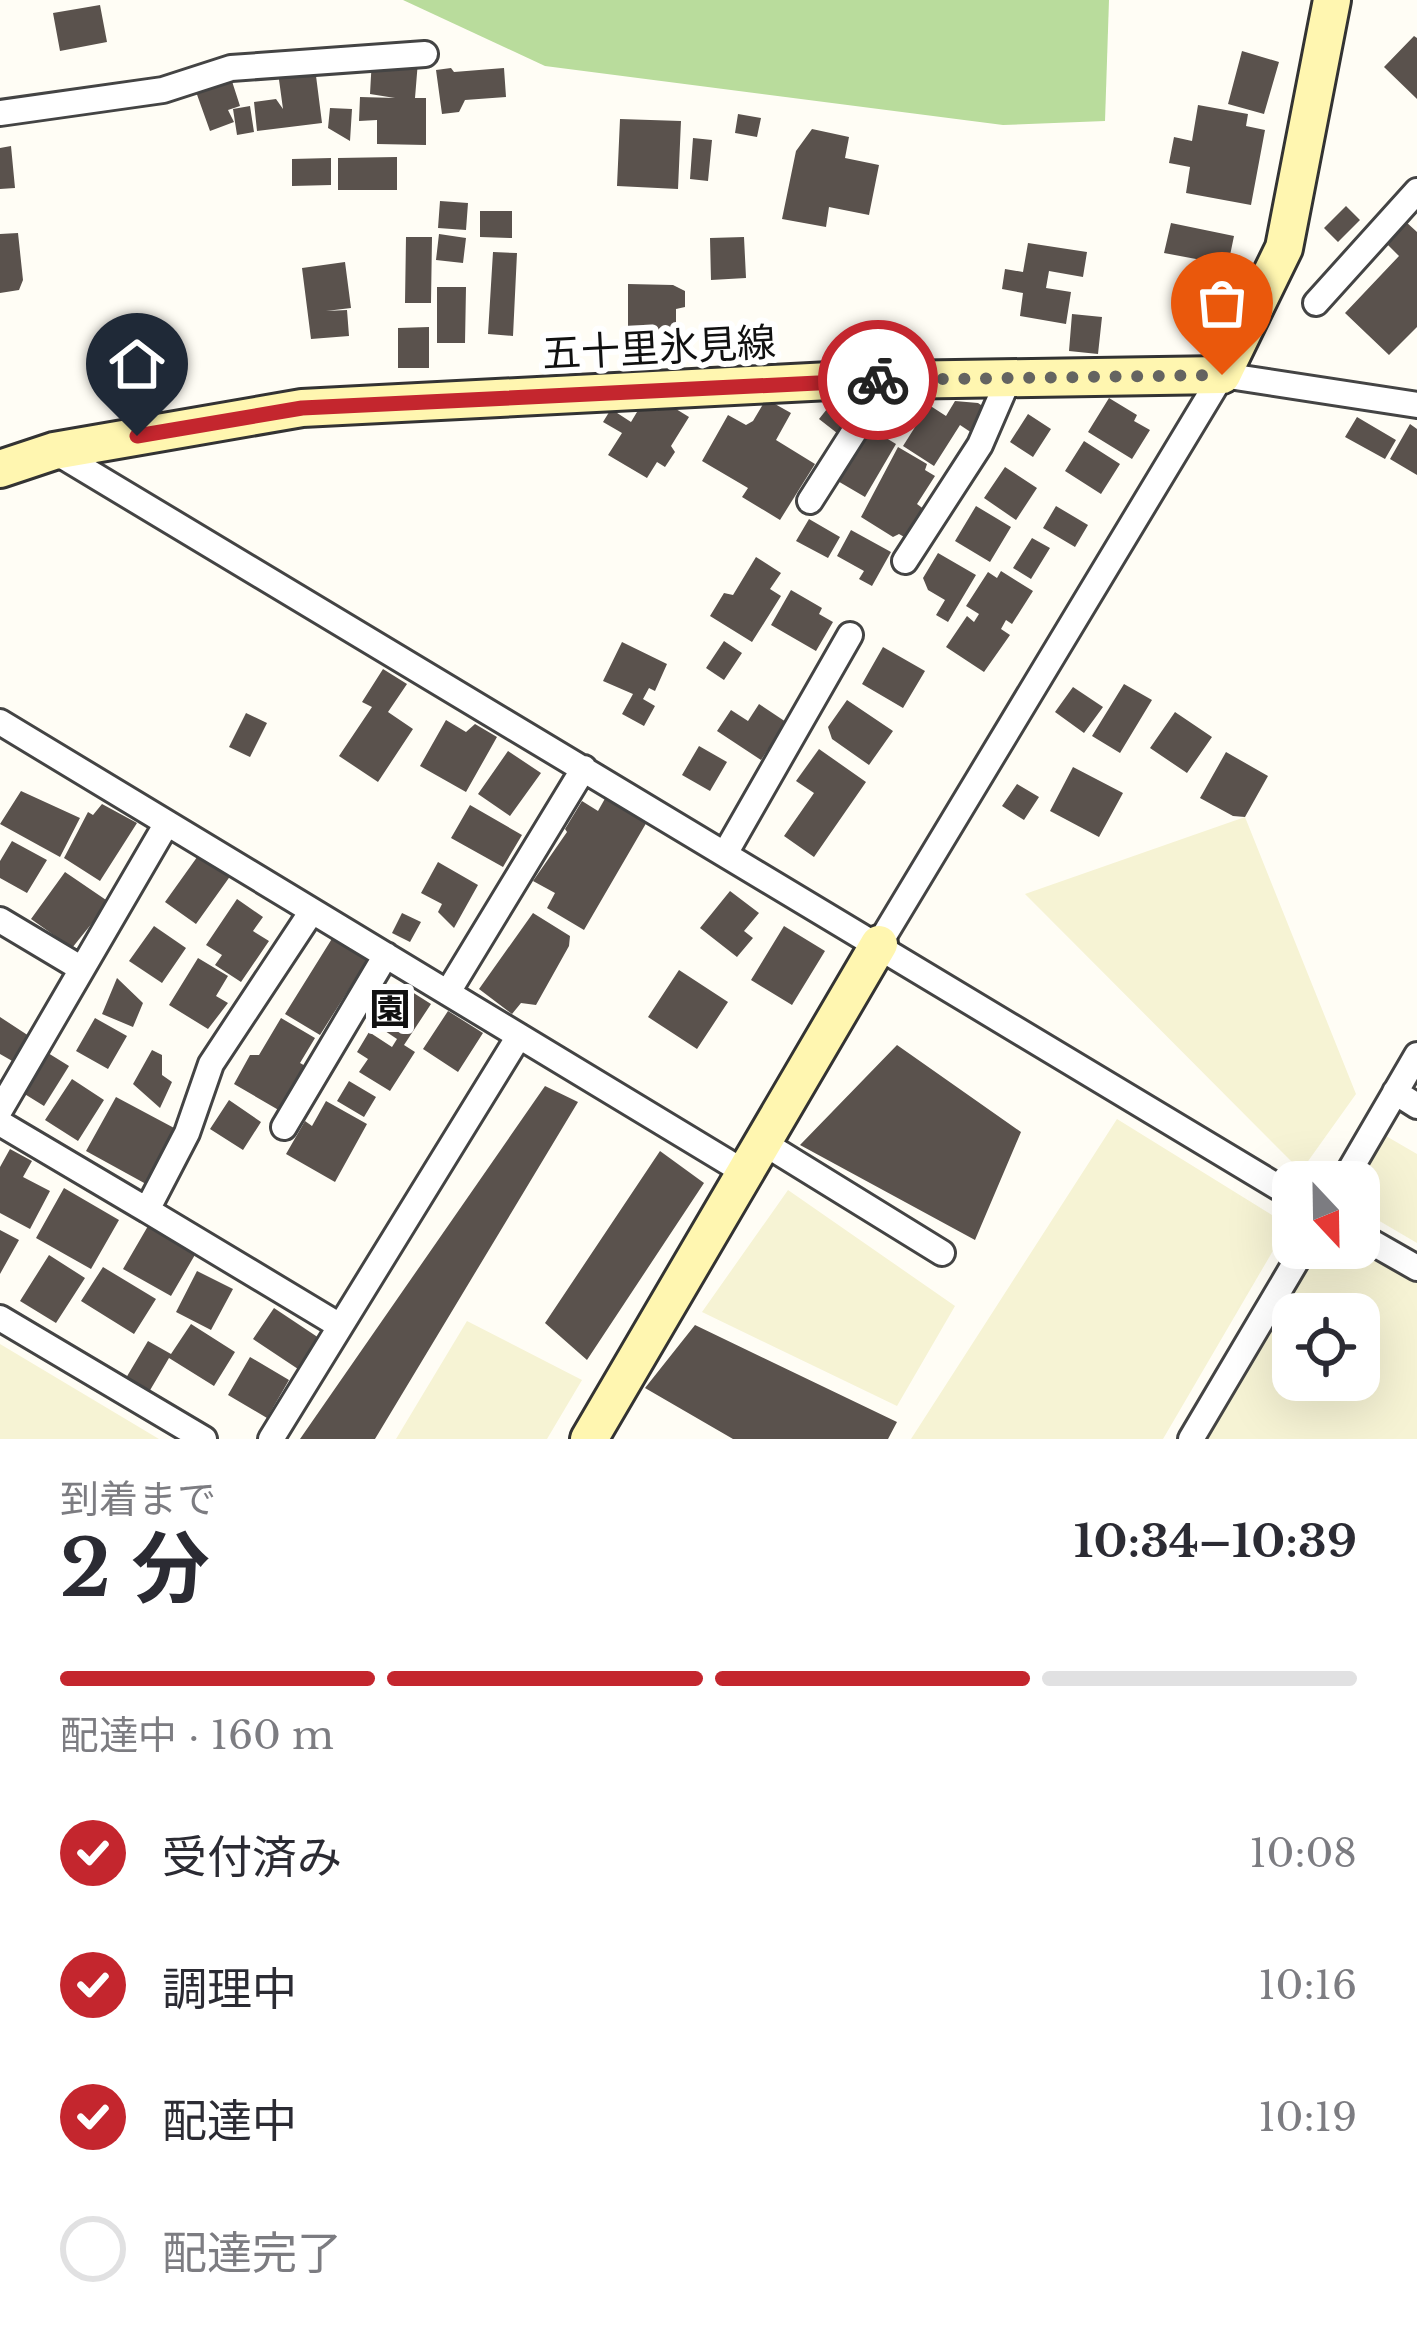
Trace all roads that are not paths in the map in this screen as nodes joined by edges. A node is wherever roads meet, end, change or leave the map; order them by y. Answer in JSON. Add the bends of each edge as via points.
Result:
{"nodes":[{"id":1,"x":1332,"y":0,"type":"edge"},
{"id":2,"x":425,"y":54,"type":"dead end"},
{"id":3,"x":0,"y":113,"type":"edge"},
{"id":4,"x":1417,"y":191,"type":"edge"},
{"id":5,"x":1316,"y":303,"type":"dead end"},
{"id":6,"x":1222,"y":375,"type":"junction"},
{"id":7,"x":1009,"y":379,"type":"junction"},
{"id":8,"x":886,"y":380,"type":"junction"},
{"id":9,"x":1417,"y":405,"type":"edge"},
{"id":10,"x":54,"y":451,"type":"junction"},
{"id":11,"x":0,"y":470,"type":"edge"},
{"id":12,"x":810,"y":501,"type":"dead end"},
{"id":13,"x":904,"y":561,"type":"dead end"},
{"id":14,"x":850,"y":635,"type":"dead end"},
{"id":15,"x":0,"y":722,"type":"edge"},
{"id":16,"x":584,"y":768,"type":"junction"},
{"id":17,"x":166,"y":823,"type":"junction"},
{"id":18,"x":726,"y":852,"type":"junction"},
{"id":19,"x":312,"y":911,"type":"junction"},
{"id":20,"x":0,"y":920,"type":"edge"},
{"id":21,"x":879,"y":944,"type":"junction"},
{"id":22,"x":386,"y":955,"type":"junction"},
{"id":23,"x":82,"y":969,"type":"junction"},
{"id":24,"x":448,"y":992,"type":"junction"},
{"id":25,"x":519,"y":1036,"type":"junction"},
{"id":26,"x":1417,"y":1054,"type":"edge"},
{"id":27,"x":1406,"y":1099,"type":"edge"},
{"id":28,"x":0,"y":1109,"type":"edge"},
{"id":29,"x":0,"y":1123,"type":"edge"},
{"id":30,"x":284,"y":1127,"type":"dead end"},
{"id":31,"x":753,"y":1157,"type":"junction"},
{"id":32,"x":1358,"y":1161,"type":"edge"},
{"id":33,"x":1272,"y":1183,"type":"edge"},
{"id":34,"x":147,"y":1210,"type":"junction"},
{"id":35,"x":1380,"y":1247,"type":"edge"},
{"id":36,"x":942,"y":1253,"type":"dead end"},
{"id":37,"x":1417,"y":1268,"type":"edge"},
{"id":38,"x":1292,"y":1269,"type":"edge"},
{"id":39,"x":0,"y":1318,"type":"edge"},
{"id":40,"x":340,"y":1326,"type":"junction"},
{"id":41,"x":204,"y":1439,"type":"edge"},
{"id":42,"x":271,"y":1439,"type":"edge"},
{"id":43,"x":589,"y":1439,"type":"edge"},
{"id":44,"x":1191,"y":1439,"type":"edge"}],
"edges":[{"from":1,"to":6,"type":"main road","via":[[1284,248]]},
{"from":2,"to":3,"type":"street","via":[[231,68],[163,90]]},
{"from":4,"to":5,"type":"street"},
{"from":6,"to":7,"type":"main road","name":"五十里氷見線"},
{"from":6,"to":9,"type":"street"},
{"from":6,"to":21,"type":"street"},
{"from":7,"to":8,"type":"main road","name":"五十里氷見線"},
{"from":7,"to":13,"type":"street","via":[[980,445]]},
{"from":8,"to":10,"type":"main road","name":"五十里氷見線","via":[[302,408]]},
{"from":8,"to":12,"type":"street"},
{"from":10,"to":11,"type":"main road","name":"五十里氷見線"},
{"from":10,"to":16,"type":"street"},
{"from":14,"to":18,"type":"street"},
{"from":15,"to":17,"type":"street"},
{"from":16,"to":18,"type":"street"},
{"from":16,"to":24,"type":"street"},
{"from":17,"to":19,"type":"street"},
{"from":17,"to":23,"type":"street"},
{"from":18,"to":21,"type":"street"},
{"from":19,"to":22,"type":"street"},
{"from":19,"to":34,"type":"street","via":[[211,1064],[188,1133]]},
{"from":20,"to":23,"type":"street"},
{"from":21,"to":31,"type":"main road"},
{"from":21,"to":33,"type":"street"},
{"from":22,"to":24,"type":"street"},
{"from":22,"to":30,"type":"street"},
{"from":23,"to":28,"type":"street"},
{"from":24,"to":25,"type":"street"},
{"from":25,"to":31,"type":"street"},
{"from":25,"to":40,"type":"street"},
{"from":26,"to":27,"type":"street"},
{"from":27,"to":32,"type":"street"},
{"from":29,"to":34,"type":"street"},
{"from":31,"to":36,"type":"street"},
{"from":31,"to":43,"type":"main road"},
{"from":34,"to":40,"type":"street"},
{"from":35,"to":37,"type":"street"},
{"from":38,"to":44,"type":"street"},
{"from":39,"to":41,"type":"street"},
{"from":40,"to":42,"type":"street"}]}
